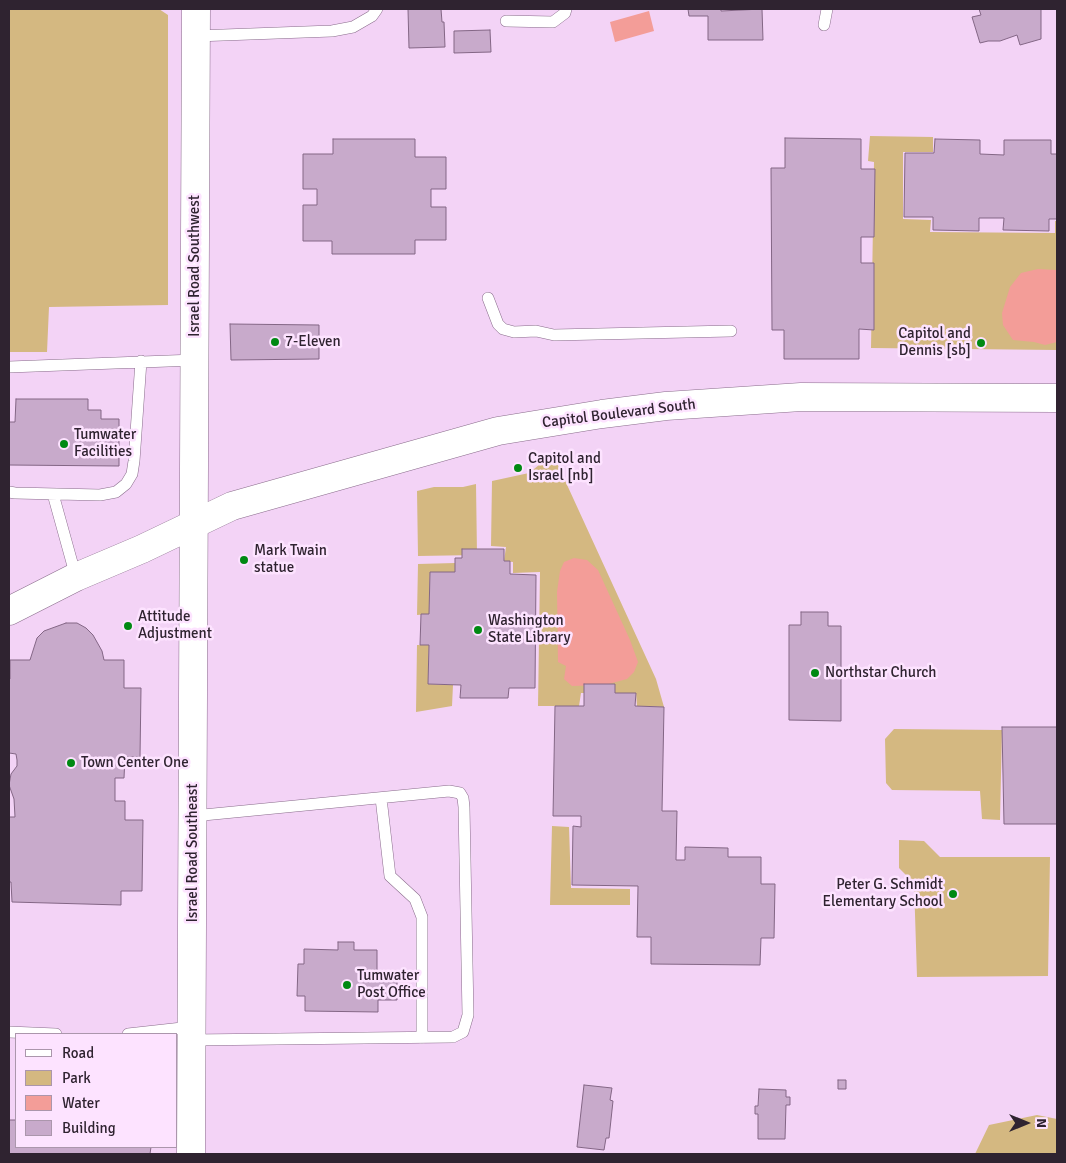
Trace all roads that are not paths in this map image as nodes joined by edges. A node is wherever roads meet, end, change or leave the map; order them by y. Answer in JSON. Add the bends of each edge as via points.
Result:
{"nodes":[{"id":1,"x":196,"y":9,"type":"edge"},
{"id":2,"x":377,"y":9,"type":"edge"},
{"id":3,"x":566,"y":9,"type":"edge"},
{"id":4,"x":827,"y":9,"type":"edge"},
{"id":5,"x":506,"y":21,"type":"dead end"},
{"id":6,"x":824,"y":26,"type":"dead end"},
{"id":7,"x":196,"y":36,"type":"junction"},
{"id":8,"x":488,"y":298,"type":"dead end"},
{"id":9,"x":730,"y":331,"type":"dead end"},
{"id":10,"x":195,"y":360,"type":"junction"},
{"id":11,"x":141,"y":362,"type":"junction"},
{"id":12,"x":9,"y":366,"type":"edge"},
{"id":13,"x":1057,"y":398,"type":"edge"},
{"id":14,"x":9,"y":492,"type":"edge"},
{"id":15,"x":53,"y":494,"type":"junction"},
{"id":16,"x":195,"y":523,"type":"junction"},
{"id":17,"x":76,"y":577,"type":"junction"},
{"id":18,"x":9,"y":611,"type":"edge"},
{"id":19,"x":381,"y":798,"type":"junction"},
{"id":20,"x":193,"y":816,"type":"junction"},
{"id":21,"x":9,"y":1032,"type":"edge"},
{"id":22,"x":32,"y":1033,"type":"edge"},
{"id":23,"x":178,"y":1034,"type":"edge"},
{"id":24,"x":191,"y":1034,"type":"junction"},
{"id":25,"x":422,"y":1038,"type":"junction"},
{"id":26,"x":191,"y":1154,"type":"edge"}],
"edges":[{"from":1,"to":7,"type":"street","name":"Israel Road Southwest"},
{"from":2,"to":7,"type":"lane","via":[[372,16],[353,27],[332,31]]},
{"from":3,"to":5,"type":"lane","via":[[553,22]]},
{"from":4,"to":6,"type":"lane"},
{"from":7,"to":10,"type":"street","name":"Israel Road Southwest"},
{"from":8,"to":9,"type":"lane","via":[[498,324],[514,332],[536,331],[554,335]]},
{"from":10,"to":11,"type":"lane"},
{"from":10,"to":16,"type":"street","name":"Israel Road Southwest"},
{"from":11,"to":12,"type":"lane"},
{"from":11,"to":15,"type":"lane","via":[[134,461],[126,484],[116,492],[100,495]]},
{"from":13,"to":16,"type":"street","name":"Capitol Boulevard South","via":[[802,397],[666,406],[602,414],[498,431],[232,506]]},
{"from":14,"to":15,"type":"lane"},
{"from":15,"to":17,"type":"lane"},
{"from":16,"to":17,"type":"street","name":"Capitol Boulevard South"},
{"from":16,"to":20,"type":"street","name":"Israel Road Southeast"},
{"from":17,"to":18,"type":"street","name":"Capitol Boulevard South"},
{"from":19,"to":20,"type":"lane"},
{"from":19,"to":25,"type":"lane","via":[[390,876],[415,899],[422,917]]},
{"from":19,"to":25,"type":"lane","via":[[449,791],[460,793],[463,798],[468,1015],[463,1032],[458,1035]]},
{"from":20,"to":24,"type":"street","name":"Israel Road Southeast"},
{"from":21,"to":22,"type":"lane"},
{"from":23,"to":24,"type":"lane"},
{"from":24,"to":25,"type":"lane"},
{"from":24,"to":26,"type":"street","name":"Israel Road Southeast"}]}
